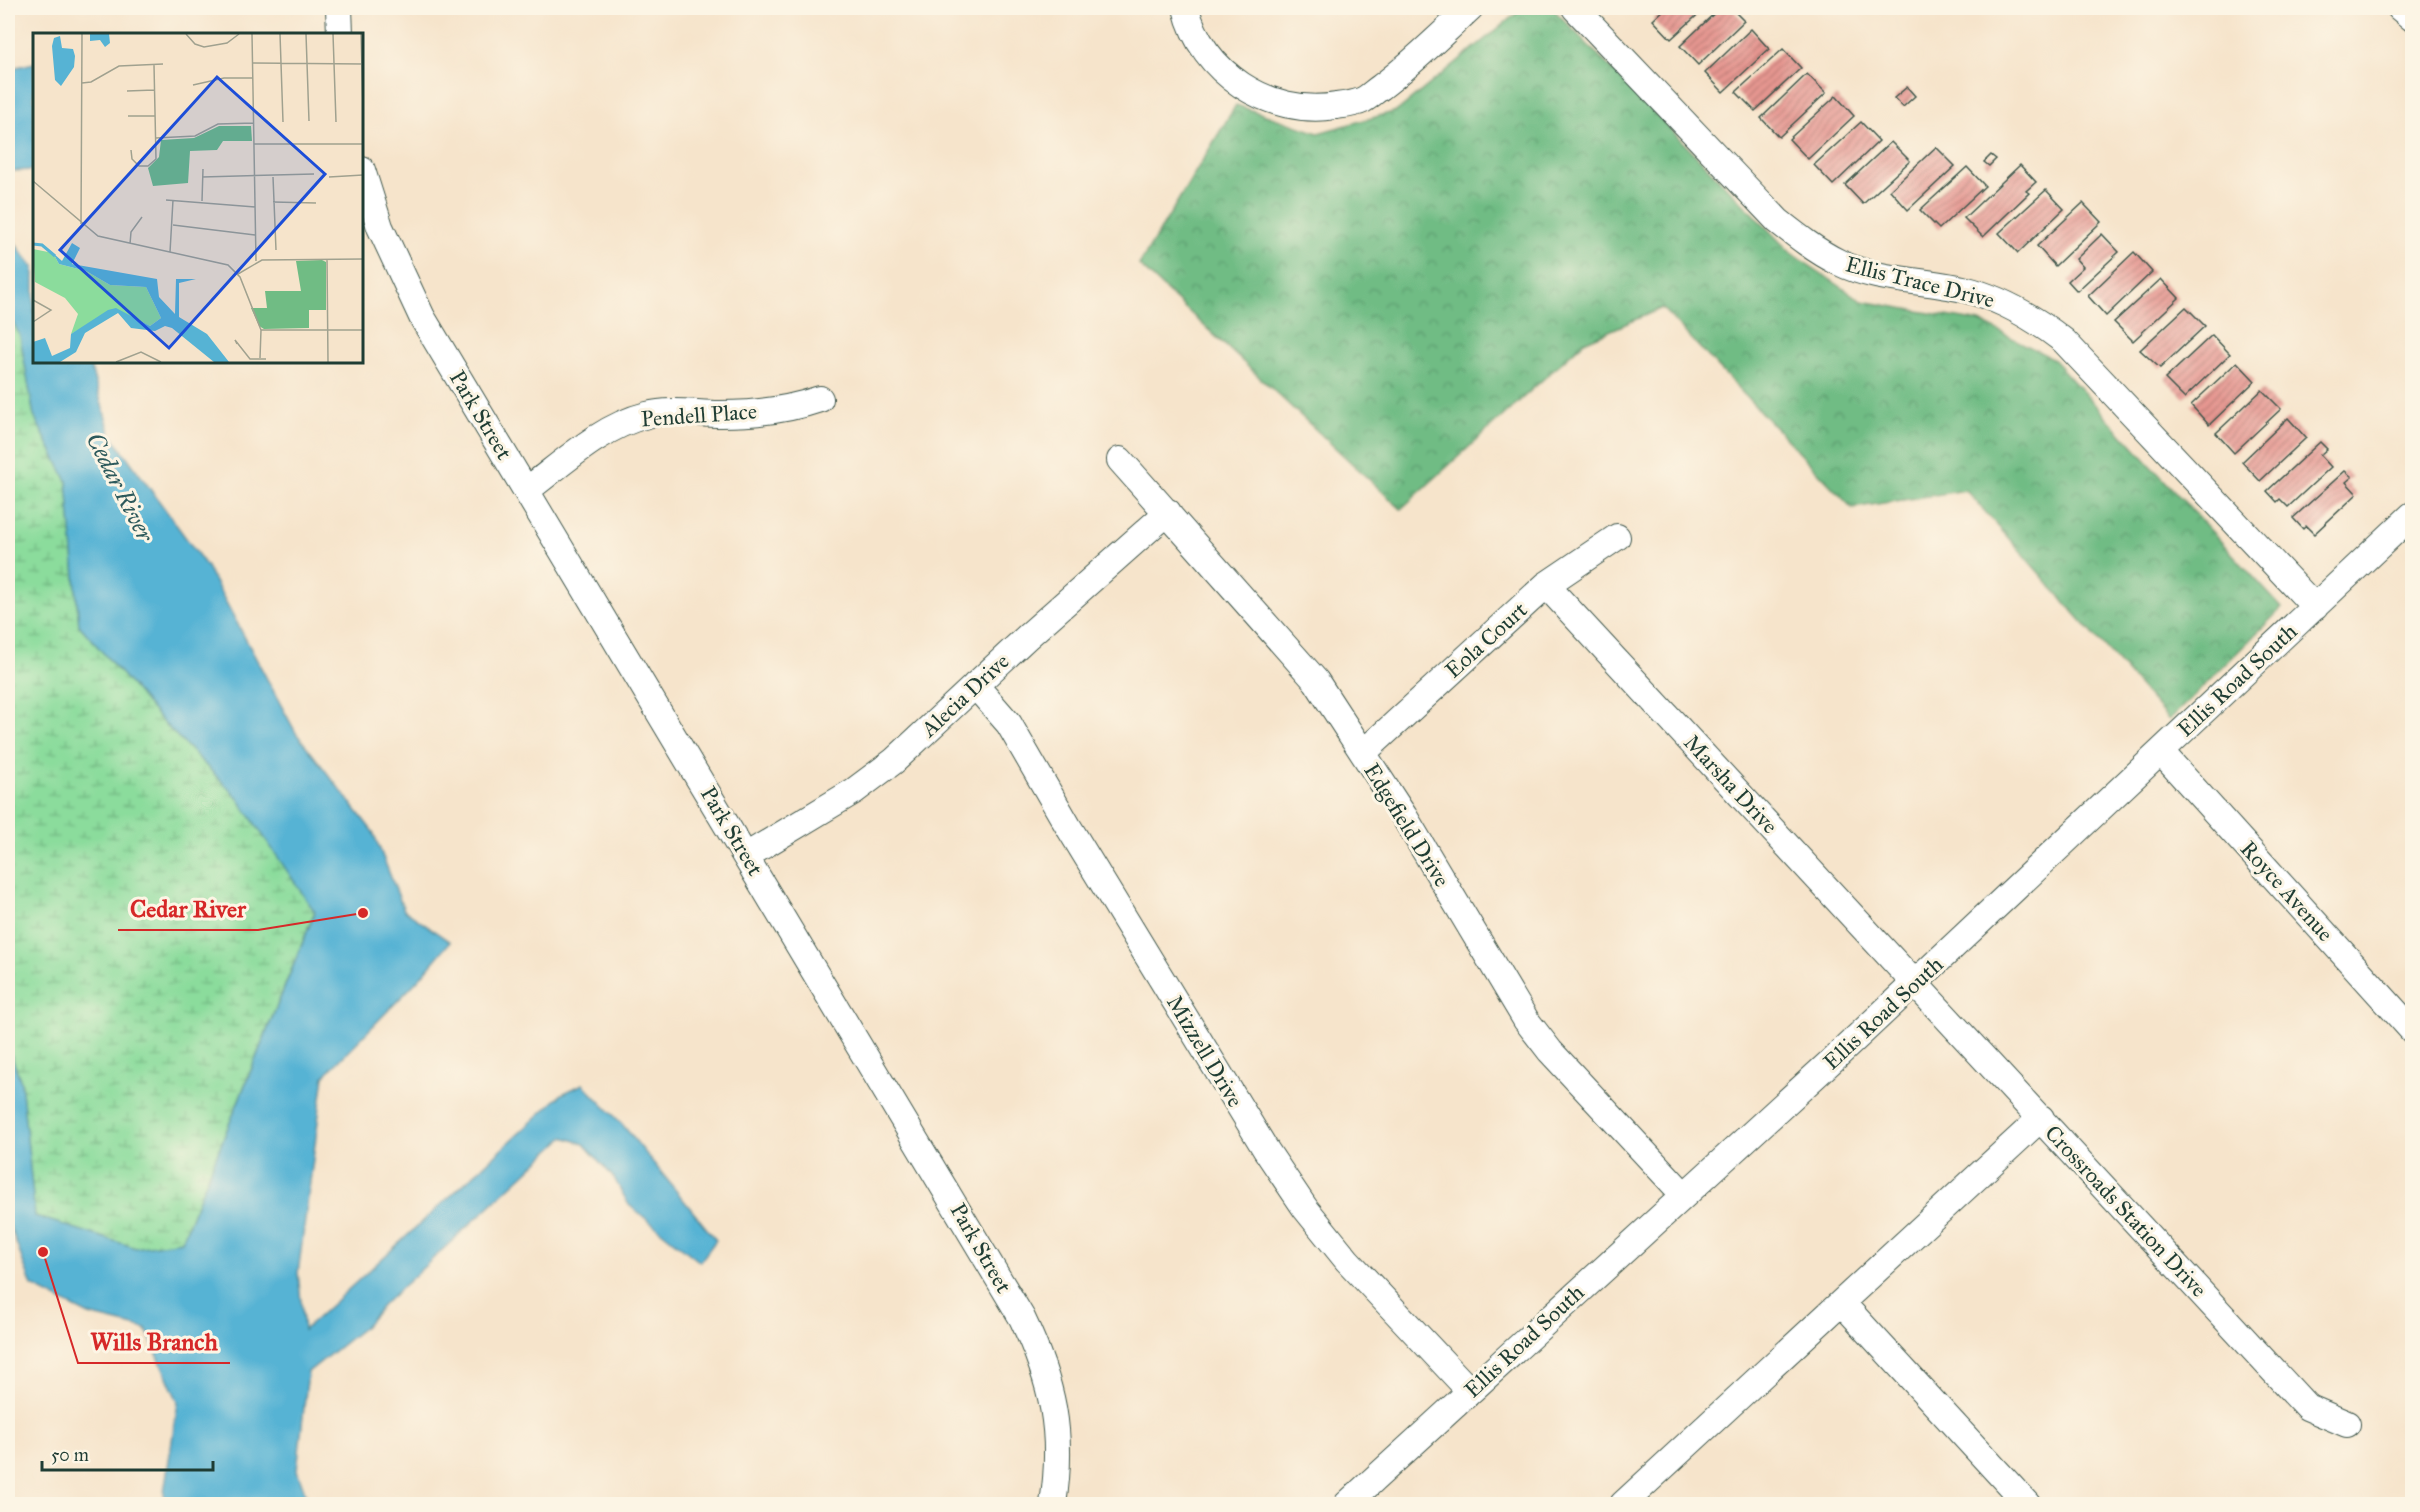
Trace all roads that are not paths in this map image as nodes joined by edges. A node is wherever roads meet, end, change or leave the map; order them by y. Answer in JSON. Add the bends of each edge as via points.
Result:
{"nodes":[{"id":1,"x":339,"y":8,"type":"edge"},
{"id":2,"x":1186,"y":8,"type":"edge"},
{"id":3,"x":1470,"y":8,"type":"edge"},
{"id":4,"x":1575,"y":8,"type":"edge"},
{"id":5,"x":2400,"y":8,"type":"edge"},
{"id":6,"x":2412,"y":18,"type":"edge"},
{"id":7,"x":340,"y":33,"type":"edge"},
{"id":8,"x":363,"y":173,"type":"edge"},
{"id":9,"x":820,"y":399,"type":"dead end"},
{"id":10,"x":1120,"y":460,"type":"dead end"},
{"id":11,"x":527,"y":490,"type":"junction"},
{"id":12,"x":1168,"y":512,"type":"junction"},
{"id":13,"x":2412,"y":515,"type":"edge"},
{"id":14,"x":1617,"y":537,"type":"dead end"},
{"id":15,"x":1546,"y":585,"type":"junction"},
{"id":16,"x":2315,"y":607,"type":"junction"},
{"id":17,"x":975,"y":685,"type":"junction"},
{"id":18,"x":2161,"y":752,"type":"junction"},
{"id":19,"x":1362,"y":753,"type":"junction"},
{"id":20,"x":746,"y":856,"type":"junction"},
{"id":21,"x":1916,"y":983,"type":"junction"},
{"id":22,"x":2412,"y":1030,"type":"edge"},
{"id":23,"x":2041,"y":1119,"type":"junction"},
{"id":24,"x":1683,"y":1195,"type":"junction"},
{"id":25,"x":1842,"y":1303,"type":"junction"},
{"id":26,"x":1470,"y":1391,"type":"junction"},
{"id":27,"x":2347,"y":1424,"type":"dead end"},
{"id":28,"x":1053,"y":1504,"type":"edge"},
{"id":29,"x":1347,"y":1504,"type":"edge"},
{"id":30,"x":1623,"y":1504,"type":"edge"},
{"id":31,"x":2027,"y":1504,"type":"edge"}],
"edges":[{"from":1,"to":7,"type":"street"},
{"from":2,"to":3,"type":"street","via":[[1204,51],[1227,75],[1275,101],[1305,108],[1363,100],[1399,74]]},
{"from":4,"to":16,"type":"street","name":"Ellis Trace Drive","via":[[1778,221],[1809,246],[1868,273],[1963,289],[2007,303],[2064,341]]},
{"from":5,"to":6,"type":"street"},
{"from":8,"to":11,"type":"street","name":"Park Street","via":[[404,283]]},
{"from":9,"to":11,"type":"street","name":"Pendell Place","via":[[752,413],[684,412],[650,414],[630,420],[599,436]]},
{"from":10,"to":12,"type":"street","name":"Edgefield Drive"},
{"from":11,"to":20,"type":"street","name":"Park Street"},
{"from":12,"to":17,"type":"street","name":"Alecia Drive"},
{"from":12,"to":19,"type":"street","name":"Edgefield Drive","via":[[1316,681]]},
{"from":13,"to":16,"type":"street","name":"Ellis Road South"},
{"from":14,"to":15,"type":"street","name":"Eola Court"},
{"from":15,"to":19,"type":"street","name":"Eola Court"},
{"from":15,"to":21,"type":"street","name":"Marsha Drive"},
{"from":16,"to":18,"type":"street","name":"Ellis Road South"},
{"from":17,"to":20,"type":"street","name":"Alecia Drive","via":[[894,761],[854,791]]},
{"from":17,"to":26,"type":"street","name":"Mizzell Drive","via":[[1009,724],[1266,1150],[1305,1208],[1347,1260]]},
{"from":18,"to":21,"type":"street","name":"Ellis Road South"},
{"from":18,"to":22,"type":"street","name":"Royce Avenue"},
{"from":19,"to":24,"type":"street","name":"Edgefield Drive","via":[[1526,1020]]},
{"from":20,"to":28,"type":"street","name":"Park Street","via":[[953,1200],[1040,1355],[1056,1427],[1058,1472]]},
{"from":21,"to":23,"type":"street","name":"Crossroads Station Drive"},
{"from":21,"to":24,"type":"street","name":"Ellis Road South"},
{"from":23,"to":25,"type":"street"},
{"from":23,"to":27,"type":"street","name":"Crossroads Station Drive","via":[[2307,1407]]},
{"from":24,"to":26,"type":"street","name":"Ellis Road South"},
{"from":25,"to":30,"type":"street"},
{"from":25,"to":31,"type":"street"},
{"from":26,"to":29,"type":"street","name":"Ellis Road South"}]}
